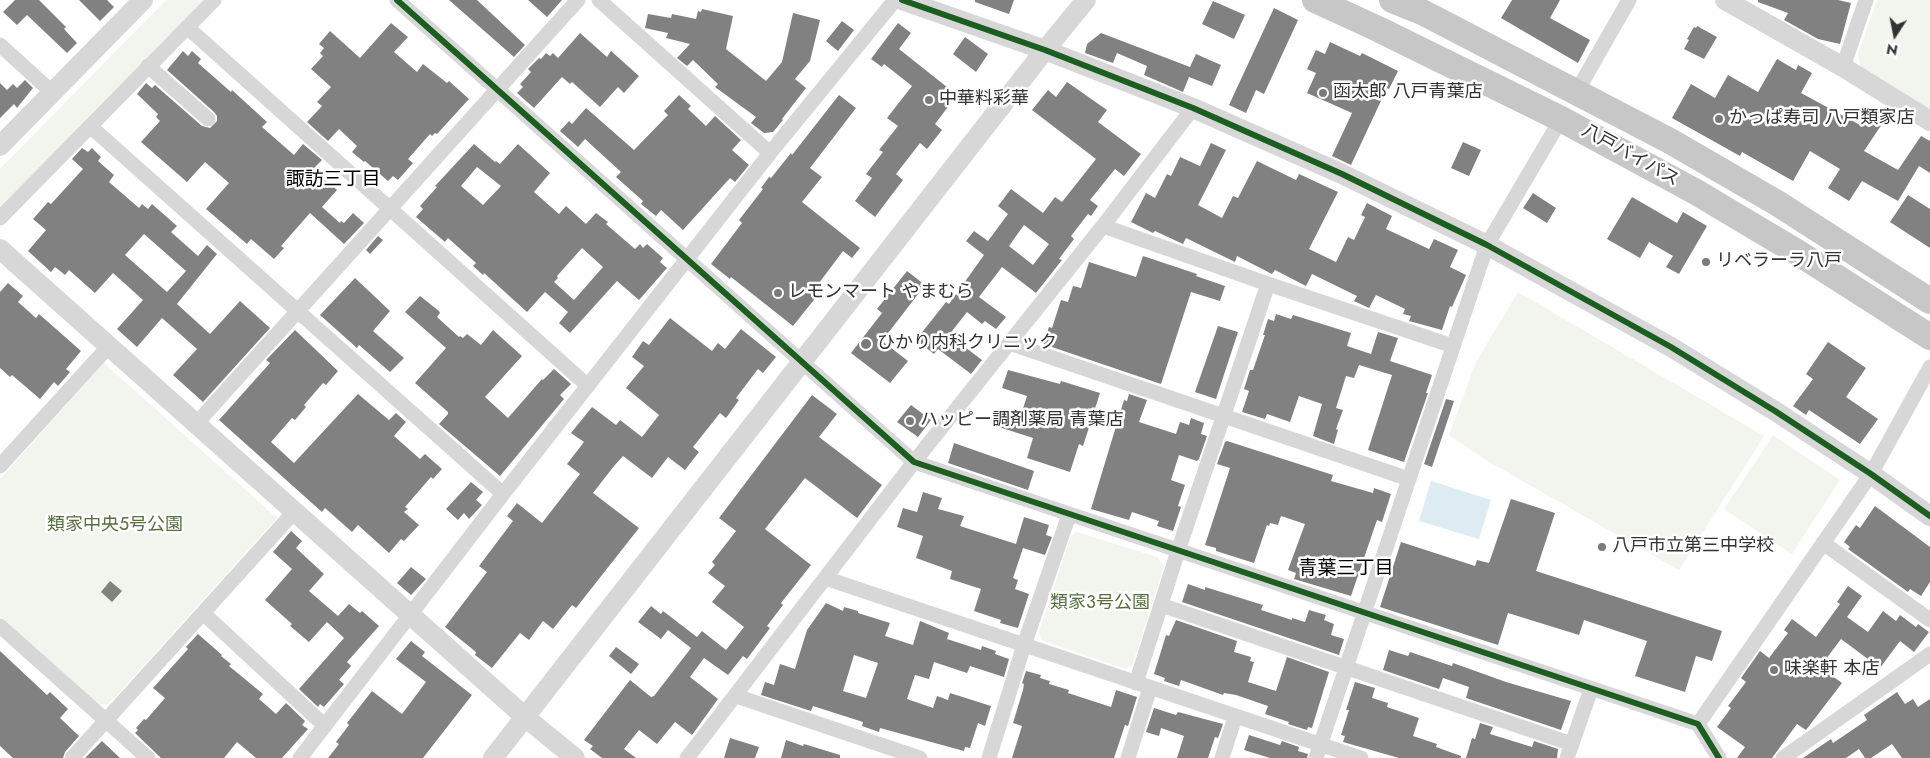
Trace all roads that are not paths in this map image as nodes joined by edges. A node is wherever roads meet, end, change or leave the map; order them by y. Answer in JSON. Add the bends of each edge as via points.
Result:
{"nodes":[{"id":1,"x":143,"y":0,"type":"edge"},
{"id":2,"x":214,"y":0,"type":"edge"},
{"id":3,"x":397,"y":0,"type":"edge"},
{"id":4,"x":578,"y":0,"type":"edge"},
{"id":5,"x":600,"y":0,"type":"edge"},
{"id":6,"x":895,"y":0,"type":"edge"},
{"id":7,"x":902,"y":0,"type":"edge"},
{"id":8,"x":1086,"y":0,"type":"edge"},
{"id":9,"x":1315,"y":0,"type":"edge"},
{"id":10,"x":1392,"y":0,"type":"edge"},
{"id":11,"x":1629,"y":0,"type":"edge"},
{"id":12,"x":1725,"y":0,"type":"edge"},
{"id":13,"x":1866,"y":0,"type":"edge"},
{"id":14,"x":187,"y":27,"type":"junction"},
{"id":15,"x":0,"y":45,"type":"edge"},
{"id":16,"x":1045,"y":50,"type":"junction"},
{"id":17,"x":148,"y":66,"type":"junction"},
{"id":18,"x":1843,"y":67,"type":"junction"},
{"id":19,"x":497,"y":89,"type":"junction"},
{"id":20,"x":1576,"y":91,"type":"junction"},
{"id":21,"x":52,"y":92,"type":"junction"},
{"id":22,"x":1193,"y":108,"type":"junction"},
{"id":23,"x":208,"y":119,"type":"dead end"},
{"id":24,"x":1561,"y":119,"type":"junction"},
{"id":25,"x":1930,"y":121,"type":"edge"},
{"id":26,"x":90,"y":126,"type":"junction"},
{"id":27,"x":0,"y":146,"type":"edge"},
{"id":28,"x":770,"y":154,"type":"junction"},
{"id":29,"x":389,"y":208,"type":"junction"},
{"id":30,"x":0,"y":218,"type":"edge"},
{"id":31,"x":1103,"y":226,"type":"junction"},
{"id":32,"x":1487,"y":246,"type":"junction"},
{"id":33,"x":0,"y":249,"type":"edge"},
{"id":34,"x":688,"y":259,"type":"junction"},
{"id":35,"x":1268,"y":284,"type":"junction"},
{"id":36,"x":1930,"y":301,"type":"edge"},
{"id":37,"x":297,"y":311,"type":"junction"},
{"id":38,"x":1930,"y":337,"type":"edge"},
{"id":39,"x":1009,"y":343,"type":"junction"},
{"id":40,"x":109,"y":346,"type":"junction"},
{"id":41,"x":1453,"y":346,"type":"junction"},
{"id":42,"x":801,"y":362,"type":"junction"},
{"id":43,"x":1930,"y":367,"type":"edge"},
{"id":44,"x":588,"y":386,"type":"junction"},
{"id":45,"x":1224,"y":417,"type":"junction"},
{"id":46,"x":196,"y":424,"type":"junction"},
{"id":47,"x":914,"y":462,"type":"junction"},
{"id":48,"x":0,"y":466,"type":"edge"},
{"id":49,"x":1871,"y":474,"type":"junction"},
{"id":50,"x":1409,"y":479,"type":"junction"},
{"id":51,"x":503,"y":494,"type":"junction"},
{"id":52,"x":294,"y":512,"type":"junction"},
{"id":53,"x":1069,"y":514,"type":"junction"},
{"id":54,"x":1930,"y":516,"type":"edge"},
{"id":55,"x":1823,"y":543,"type":"junction"},
{"id":56,"x":1178,"y":551,"type":"junction"},
{"id":57,"x":825,"y":578,"type":"junction"},
{"id":58,"x":1161,"y":605,"type":"junction"},
{"id":59,"x":203,"y":614,"type":"junction"},
{"id":60,"x":1364,"y":614,"type":"junction"},
{"id":61,"x":411,"y":615,"type":"junction"},
{"id":62,"x":1930,"y":620,"type":"edge"},
{"id":63,"x":2,"y":632,"type":"edge"},
{"id":64,"x":1024,"y":645,"type":"junction"},
{"id":65,"x":1930,"y":654,"type":"edge"},
{"id":66,"x":1347,"y":668,"type":"junction"},
{"id":67,"x":1143,"y":686,"type":"junction"},
{"id":68,"x":1591,"y":689,"type":"junction"},
{"id":69,"x":736,"y":696,"type":"junction"},
{"id":70,"x":525,"y":717,"type":"junction"},
{"id":71,"x":1235,"y":717,"type":"junction"},
{"id":72,"x":106,"y":720,"type":"junction"},
{"id":73,"x":1698,"y":724,"type":"junction"},
{"id":74,"x":325,"y":726,"type":"junction"},
{"id":75,"x":1318,"y":751,"type":"edge"},
{"id":76,"x":1569,"y":751,"type":"edge"},
{"id":77,"x":72,"y":758,"type":"edge"},
{"id":78,"x":148,"y":758,"type":"edge"},
{"id":79,"x":300,"y":758,"type":"edge"},
{"id":80,"x":493,"y":758,"type":"edge"},
{"id":81,"x":575,"y":758,"type":"edge"},
{"id":82,"x":687,"y":758,"type":"edge"},
{"id":83,"x":920,"y":758,"type":"edge"},
{"id":84,"x":989,"y":758,"type":"edge"},
{"id":85,"x":1128,"y":758,"type":"edge"},
{"id":86,"x":1222,"y":758,"type":"edge"},
{"id":87,"x":1361,"y":758,"type":"edge"},
{"id":88,"x":1719,"y":758,"type":"edge"},
{"id":89,"x":1783,"y":758,"type":"edge"}],
"edges":[{"from":1,"to":21,"type":"street"},
{"from":2,"to":14,"type":"street"},
{"from":3,"to":19,"type":"street"},
{"from":4,"to":19,"type":"street"},
{"from":5,"to":28,"type":"street"},
{"from":6,"to":28,"type":"street"},
{"from":7,"to":16,"type":"street"},
{"from":8,"to":16,"type":"street"},
{"from":9,"to":24,"type":"highway","name":"八戸バイパス"},
{"from":10,"to":20,"type":"highway","name":"八戸バイパス"},
{"from":11,"to":20,"type":"street"},
{"from":12,"to":18,"type":"street"},
{"from":13,"to":18,"type":"street"},
{"from":14,"to":17,"type":"street"},
{"from":14,"to":29,"type":"street"},
{"from":15,"to":21,"type":"street"},
{"from":16,"to":22,"type":"street"},
{"from":16,"to":42,"type":"street"},
{"from":17,"to":23,"type":"street"},
{"from":17,"to":26,"type":"street"},
{"from":18,"to":25,"type":"street"},
{"from":19,"to":29,"type":"street"},
{"from":19,"to":34,"type":"street"},
{"from":20,"to":36,"type":"highway","name":"八戸バイパス","via":[[1777,203]]},
{"from":21,"to":27,"type":"street"},
{"from":22,"to":31,"type":"street"},
{"from":22,"to":32,"type":"street","via":[[1342,174]]},
{"from":24,"to":32,"type":"street"},
{"from":24,"to":38,"type":"highway","name":"八戸バイパス","via":[[1696,192]]},
{"from":26,"to":30,"type":"street"},
{"from":26,"to":37,"type":"street"},
{"from":28,"to":34,"type":"street"},
{"from":29,"to":37,"type":"street"},
{"from":29,"to":44,"type":"street"},
{"from":31,"to":35,"type":"street"},
{"from":31,"to":39,"type":"street"},
{"from":32,"to":41,"type":"street"},
{"from":32,"to":49,"type":"street","via":[[1671,347]]},
{"from":33,"to":40,"type":"street"},
{"from":34,"to":42,"type":"street"},
{"from":34,"to":44,"type":"street"},
{"from":35,"to":41,"type":"street"},
{"from":35,"to":45,"type":"street"},
{"from":37,"to":46,"type":"street"},
{"from":37,"to":51,"type":"street"},
{"from":39,"to":45,"type":"street"},
{"from":39,"to":47,"type":"street"},
{"from":40,"to":46,"type":"street"},
{"from":40,"to":48,"type":"street"},
{"from":41,"to":50,"type":"street"},
{"from":42,"to":47,"type":"street"},
{"from":42,"to":70,"type":"street"},
{"from":43,"to":49,"type":"street"},
{"from":44,"to":51,"type":"street"},
{"from":45,"to":50,"type":"street"},
{"from":45,"to":56,"type":"street"},
{"from":46,"to":52,"type":"street"},
{"from":47,"to":53,"type":"street"},
{"from":47,"to":57,"type":"street"},
{"from":49,"to":54,"type":"street"},
{"from":49,"to":55,"type":"street"},
{"from":50,"to":60,"type":"street"},
{"from":51,"to":61,"type":"street"},
{"from":52,"to":59,"type":"street"},
{"from":52,"to":61,"type":"street"},
{"from":53,"to":56,"type":"street"},
{"from":53,"to":64,"type":"street"},
{"from":55,"to":62,"type":"street"},
{"from":55,"to":73,"type":"street"},
{"from":56,"to":58,"type":"street"},
{"from":56,"to":60,"type":"street"},
{"from":57,"to":64,"type":"street"},
{"from":57,"to":69,"type":"street"},
{"from":58,"to":66,"type":"street"},
{"from":58,"to":67,"type":"street"},
{"from":59,"to":72,"type":"street"},
{"from":59,"to":74,"type":"street"},
{"from":60,"to":66,"type":"street"},
{"from":60,"to":68,"type":"street"},
{"from":61,"to":70,"type":"street"},
{"from":61,"to":74,"type":"street"},
{"from":63,"to":72,"type":"street"},
{"from":64,"to":67,"type":"street"},
{"from":64,"to":84,"type":"street"},
{"from":65,"to":89,"type":"street"},
{"from":66,"to":75,"type":"street"},
{"from":66,"to":76,"type":"street"},
{"from":67,"to":71,"type":"street"},
{"from":67,"to":85,"type":"street"},
{"from":68,"to":73,"type":"street"},
{"from":68,"to":76,"type":"street"},
{"from":69,"to":82,"type":"street"},
{"from":69,"to":83,"type":"street"},
{"from":70,"to":80,"type":"street"},
{"from":70,"to":81,"type":"street"},
{"from":71,"to":75,"type":"street"},
{"from":71,"to":86,"type":"street"},
{"from":72,"to":77,"type":"street"},
{"from":72,"to":78,"type":"street"},
{"from":73,"to":88,"type":"street"},
{"from":74,"to":79,"type":"street"},
{"from":75,"to":87,"type":"street"}]}
